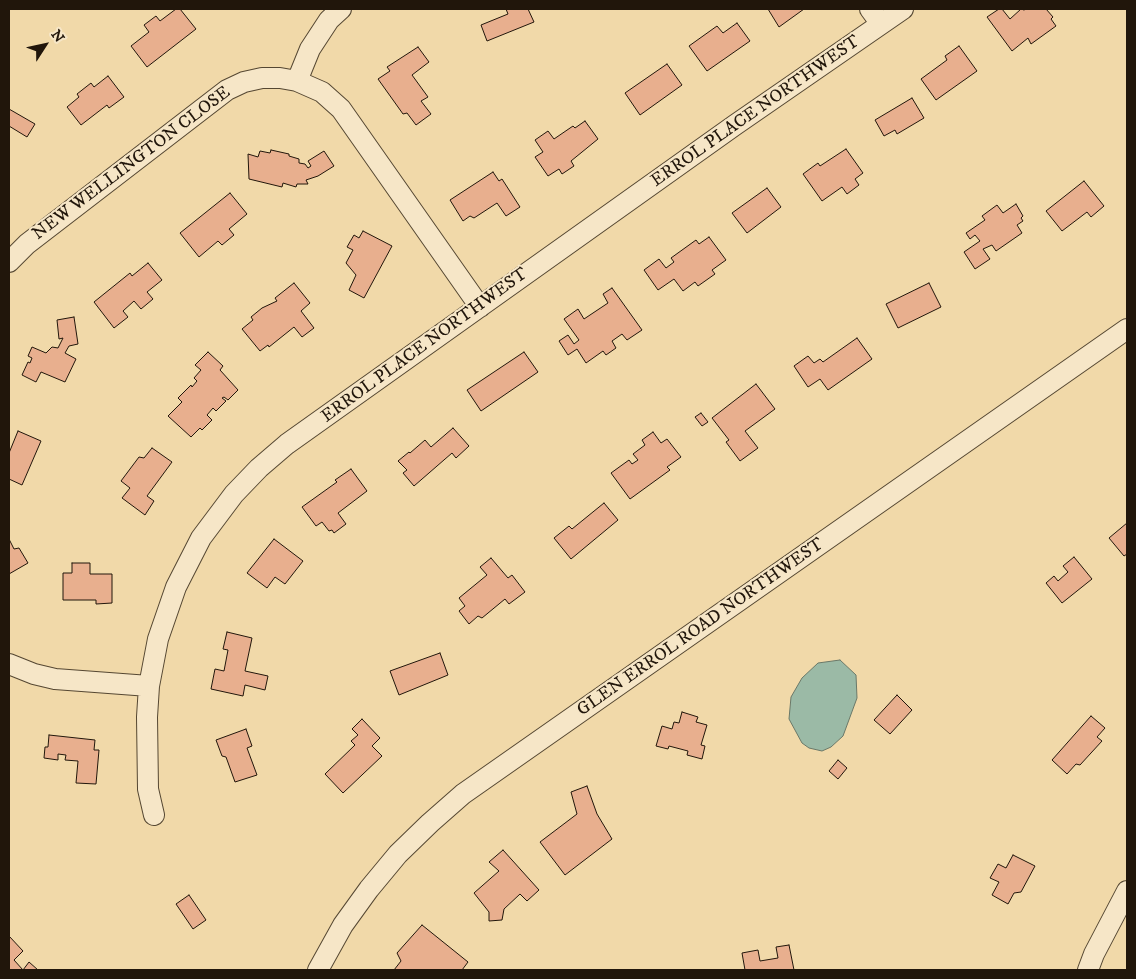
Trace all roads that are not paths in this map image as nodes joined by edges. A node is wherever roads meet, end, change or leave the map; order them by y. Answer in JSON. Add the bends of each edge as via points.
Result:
{"nodes":[{"id":1,"x":341,"y":9,"type":"edge"},
{"id":2,"x":904,"y":9,"type":"edge"},
{"id":3,"x":875,"y":17,"type":"edge"},
{"id":4,"x":297,"y":81,"type":"junction"},
{"id":5,"x":9,"y":262,"type":"edge"},
{"id":6,"x":480,"y":307,"type":"junction"},
{"id":7,"x":1127,"y":329,"type":"edge"},
{"id":8,"x":9,"y":664,"type":"edge"},
{"id":9,"x":150,"y":686,"type":"junction"},
{"id":10,"x":154,"y":815,"type":"dead end"},
{"id":11,"x":1127,"y":891,"type":"edge"},
{"id":12,"x":318,"y":970,"type":"edge"},
{"id":13,"x":1088,"y":970,"type":"edge"}],
"edges":[{"from":1,"to":4,"type":"street","via":[[329,20],[310,49]]},
{"from":2,"to":3,"type":"street","name":"ERROL PLACE NORTHWEST"},
{"from":3,"to":6,"type":"street","name":"ERROL PLACE NORTHWEST","via":[[735,125]]},
{"from":4,"to":5,"type":"street","name":"NEW WELLINGTON CLOSE","via":[[262,78],[227,90],[27,244]]},
{"from":4,"to":6,"type":"street","name":"NEW WELLINGTON CLOSE","via":[[322,92],[341,110]]},
{"from":6,"to":9,"type":"street","name":"ERROL PLACE NORTHWEST","via":[[287,444],[234,494],[201,538],[176,587],[158,639]]},
{"from":7,"to":12,"type":"street","name":"GLEN ERROL ROAD NORTHWEST","via":[[463,794],[398,854],[369,889],[343,925]]},
{"from":8,"to":9,"type":"street","via":[[55,679]]},
{"from":9,"to":10,"type":"street","name":"ERROL PLACE NORTHWEST","via":[[148,789]]},
{"from":11,"to":13,"type":"street"}]}
